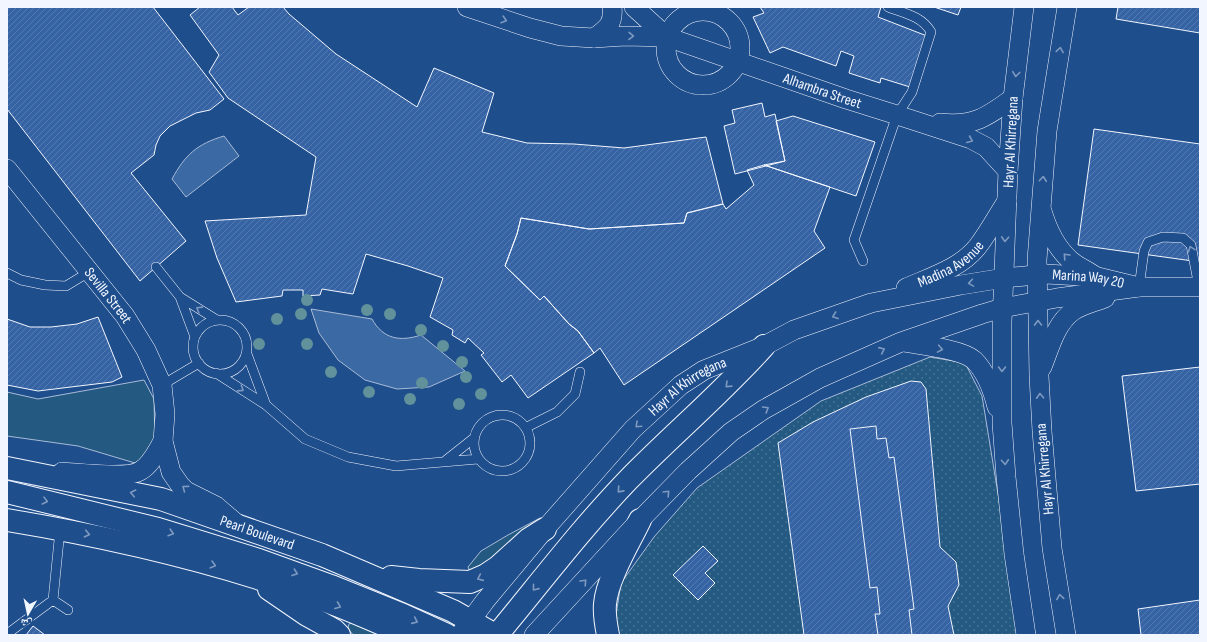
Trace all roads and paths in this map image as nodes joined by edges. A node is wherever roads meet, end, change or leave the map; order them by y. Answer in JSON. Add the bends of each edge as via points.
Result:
{"nodes":[{"id":1,"x":467,"y":7,"type":"edge"},
{"id":2,"x":612,"y":7,"type":"edge"},
{"id":3,"x":634,"y":7,"type":"edge"},
{"id":4,"x":888,"y":7,"type":"edge"},
{"id":5,"x":1024,"y":7,"type":"edge"},
{"id":6,"x":1067,"y":7,"type":"edge"},
{"id":7,"x":668,"y":37,"type":"junction"},
{"id":8,"x":594,"y":38,"type":"junction"},
{"id":9,"x":737,"y":62,"type":"junction"},
{"id":10,"x":1013,"y":98,"type":"junction"},
{"id":11,"x":902,"y":117,"type":"junction"},
{"id":12,"x":7,"y":169,"type":"edge"},
{"id":13,"x":1008,"y":171,"type":"junction"},
{"id":14,"x":1007,"y":200,"type":"junction"},
{"id":15,"x":1041,"y":206,"type":"junction"},
{"id":16,"x":863,"y":261,"type":"dead end"},
{"id":17,"x":156,"y":267,"type":"dead end"},
{"id":18,"x":89,"y":272,"type":"junction"},
{"id":19,"x":7,"y":273,"type":"edge"},
{"id":20,"x":1037,"y":274,"type":"junction"},
{"id":21,"x":1004,"y":278,"type":"junction"},
{"id":22,"x":1098,"y":278,"type":"junction"},
{"id":23,"x":1139,"y":287,"type":"junction"},
{"id":24,"x":1200,"y":287,"type":"edge"},
{"id":25,"x":180,"y":297,"type":"junction"},
{"id":26,"x":1038,"y":301,"type":"junction"},
{"id":27,"x":871,"y":303,"type":"junction"},
{"id":28,"x":1002,"y":308,"type":"junction"},
{"id":29,"x":217,"y":320,"type":"junction"},
{"id":30,"x":195,"y":337,"type":"junction"},
{"id":31,"x":901,"y":342,"type":"junction"},
{"id":32,"x":764,"y":346,"type":"junction"},
{"id":33,"x":247,"y":354,"type":"junction"},
{"id":34,"x":199,"y":363,"type":"junction"},
{"id":35,"x":580,"y":372,"type":"dead end"},
{"id":36,"x":216,"y":373,"type":"junction"},
{"id":37,"x":1039,"y":376,"type":"junction"},
{"id":38,"x":162,"y":384,"type":"junction"},
{"id":39,"x":266,"y":405,"type":"junction"},
{"id":40,"x":1002,"y":423,"type":"junction"},
{"id":41,"x":527,"y":427,"type":"junction"},
{"id":42,"x":474,"y":438,"type":"junction"},
{"id":43,"x":163,"y":441,"type":"junction"},
{"id":44,"x":478,"y":459,"type":"junction"},
{"id":45,"x":445,"y":461,"type":"junction"},
{"id":46,"x":16,"y":469,"type":"edge"},
{"id":47,"x":7,"y":492,"type":"edge"},
{"id":48,"x":7,"y":520,"type":"edge"},
{"id":49,"x":640,"y":520,"type":"junction"},
{"id":50,"x":239,"y":527,"type":"junction"},
{"id":51,"x":60,"y":528,"type":"junction"},
{"id":52,"x":545,"y":529,"type":"junction"},
{"id":53,"x":368,"y":574,"type":"junction"},
{"id":54,"x":248,"y":575,"type":"junction"},
{"id":55,"x":52,"y":600,"type":"junction"},
{"id":56,"x":68,"y":610,"type":"dead end"},
{"id":57,"x":465,"y":628,"type":"edge"},
{"id":58,"x":7,"y":634,"type":"edge"},
{"id":59,"x":339,"y":635,"type":"edge"},
{"id":60,"x":407,"y":635,"type":"edge"},
{"id":61,"x":447,"y":635,"type":"edge"},
{"id":62,"x":496,"y":635,"type":"edge"},
{"id":63,"x":534,"y":635,"type":"edge"},
{"id":64,"x":608,"y":635,"type":"edge"},
{"id":65,"x":1026,"y":635,"type":"edge"},
{"id":66,"x":1066,"y":635,"type":"edge"}],
"edges":[{"from":1,"to":8,"type":"street","name":"Alhambra Street","one_way":true,"via":[[561,36]]},
{"from":2,"to":8,"type":"street","via":[[608,28]]},
{"from":3,"to":7,"type":"street","name":"Alhambra Street"},
{"from":4,"to":11,"type":"lane","via":[[918,18],[931,32]]},
{"from":5,"to":10,"type":"street","name":"Hayr Al Khirregana","one_way":true},
{"from":15,"to":6,"type":"street","name":"Hayr Al Khirregana","one_way":true,"via":[[1047,130]]},
{"from":8,"to":7,"type":"street","name":"Alhambra Street","one_way":true},
{"from":7,"to":9,"type":"street","name":"Alhambra Street"},
{"from":7,"to":9,"type":"street","via":[[666,55],[670,64],[675,72],[690,83],[700,85],[718,82],[730,74]]},
{"from":7,"to":9,"type":"street","via":[[672,27],[689,14],[699,11],[721,15],[736,30],[740,51]]},
{"from":9,"to":11,"type":"street","name":"Alhambra Street"},
{"from":10,"to":11,"type":"street","name":"Alhambra Street","via":[[976,121],[948,124]]},
{"from":10,"to":13,"type":"street","name":"Hayr Al Khirregana"},
{"from":11,"to":13,"type":"street","name":"Alhambra Street","one_way":true,"via":[[971,139],[986,147]]},
{"from":11,"to":16,"type":"lane","via":[[854,240]]},
{"from":12,"to":18,"type":"street","name":"Sevilla Street"},
{"from":13,"to":14,"type":"street","name":"Hayr Al Khirregana"},
{"from":14,"to":21,"type":"street","name":"Hayr Al Khirregana","one_way":true},
{"from":14,"to":27,"type":"street","name":"Madina Avenue","via":[[977,247],[967,257],[941,273]]},
{"from":15,"to":20,"type":"street","name":"Hayr Al Khirregana"},
{"from":22,"to":15,"type":"street","one_way":true,"via":[[1070,260],[1064,253],[1050,232]]},
{"from":17,"to":25,"type":"lane"},
{"from":18,"to":19,"type":"lane","via":[[66,286],[21,280]]},
{"from":18,"to":38,"type":"street","name":"Sevilla Street","via":[[125,316],[146,350]]},
{"from":20,"to":21,"type":"street","name":"Hayr Al Khirregana"},
{"from":20,"to":22,"type":"street","name":"Marina Way 20"},
{"from":20,"to":26,"type":"street","name":"Hayr Al Khirregana"},
{"from":21,"to":27,"type":"street","name":"Hayr Al Khirregana","one_way":true},
{"from":21,"to":28,"type":"street","name":"Hayr Al Khirregana"},
{"from":22,"to":23,"type":"street","name":"Marina Way 20"},
{"from":23,"to":24,"type":"street","name":"Marina Way 20"},
{"from":24,"to":23,"type":"lane","one_way":true,"via":[[1191,245],[1183,238],[1163,236],[1148,242],[1144,251]]},
{"from":23,"to":26,"type":"street","name":"Marina Way 20"},
{"from":23,"to":37,"type":"street","via":[[1074,311],[1064,319]]},
{"from":29,"to":25,"type":"lane","one_way":true},
{"from":25,"to":30,"type":"lane"},
{"from":26,"to":28,"type":"street"},
{"from":37,"to":26,"type":"street","name":"Hayr Al Khirregana","one_way":true},
{"from":27,"to":32,"type":"street","name":"Hayr Al Khirregana","one_way":true,"via":[[794,330]]},
{"from":28,"to":31,"type":"street"},
{"from":28,"to":40,"type":"street","name":"Hayr Al Khirregana","one_way":true},
{"from":29,"to":30,"type":"lane","via":[[204,325]]},
{"from":29,"to":33,"type":"lane","via":[[230,322],[241,329],[246,337]]},
{"from":30,"to":34,"type":"lane","via":[[195,355]]},
{"from":31,"to":40,"type":"street","one_way":true,"via":[[958,352],[973,360],[992,389]]},
{"from":49,"to":31,"type":"street","one_way":true,"via":[[731,432],[763,410],[820,378]]},
{"from":32,"to":52,"type":"street","name":"Hayr Al Khirregana","one_way":true,"via":[[704,370],[681,385],[633,429]]},
{"from":32,"to":62,"type":"main road","one_way":true,"via":[[738,375],[628,480]]},
{"from":33,"to":36,"type":"lane","via":[[235,369]]},
{"from":33,"to":39,"type":"lane"},
{"from":34,"to":36,"type":"lane"},
{"from":34,"to":38,"type":"lane"},
{"from":35,"to":41,"type":"lane","via":[[575,394],[558,412]]},
{"from":36,"to":39,"type":"lane","one_way":true},
{"from":66,"to":37,"type":"street","name":"Hayr Al Khirregana","one_way":true,"via":[[1052,548]]},
{"from":38,"to":43,"type":"street","name":"Sevilla Street"},
{"from":39,"to":45,"type":"lane","via":[[305,439],[348,457],[396,466]]},
{"from":40,"to":65,"type":"street","name":"Hayr Al Khirregana","one_way":true,"via":[[1014,554]]},
{"from":41,"to":42,"type":"lane","via":[[511,416],[496,415],[483,421]]},
{"from":41,"to":44,"type":"lane","via":[[531,446],[522,464],[514,469],[494,470]]},
{"from":42,"to":44,"type":"lane","via":[[473,446]]},
{"from":42,"to":45,"type":"lane"},
{"from":43,"to":46,"type":"street","name":"Sevilla Street","via":[[149,464],[140,471],[129,474]]},
{"from":50,"to":43,"type":"street","name":"Sevilla Street","one_way":true,"via":[[216,506],[180,485],[170,472]]},
{"from":44,"to":45,"type":"lane"},
{"from":50,"to":46,"type":"main road","name":"Pearl Boulevard","one_way":true,"via":[[161,499]]},
{"from":47,"to":61,"type":"main road","one_way":true,"via":[[158,529],[259,560],[338,589]]},
{"from":48,"to":51,"type":"main road"},
{"from":63,"to":49,"type":"street","one_way":true},
{"from":49,"to":64,"type":"main road","via":[[612,577],[605,603]]},
{"from":50,"to":53,"type":"main road","name":"Pearl Boulevard","via":[[322,555]]},
{"from":51,"to":54,"type":"main road","one_way":true,"via":[[134,544]]},
{"from":51,"to":55,"type":"lane"},
{"from":52,"to":53,"type":"main road","one_way":true,"via":[[529,539],[492,571],[470,582]]},
{"from":52,"to":57,"type":"street","name":"Hayr Al Khirregana"},
{"from":53,"to":57,"type":"main road","name":"Pearl Boulevard","via":[[453,611]]},
{"from":54,"to":59,"type":"main road"},
{"from":54,"to":60,"type":"main road","one_way":true,"via":[[312,596]]},
{"from":55,"to":56,"type":"lane"},
{"from":55,"to":58,"type":"lane"},
{"from":57,"to":62,"type":"main road","name":"Pearl Boulevard"}]}
